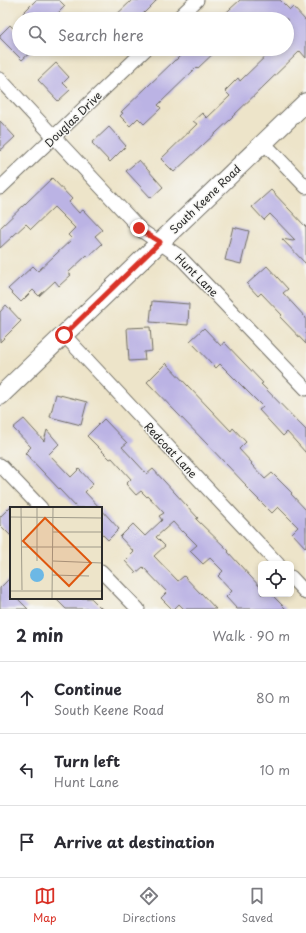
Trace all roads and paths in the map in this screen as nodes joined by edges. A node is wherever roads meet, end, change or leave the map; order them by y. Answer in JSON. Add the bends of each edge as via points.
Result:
{"nodes":[{"id":1,"x":197,"y":0,"type":"edge"},
{"id":2,"x":184,"y":12,"type":"edge"},
{"id":3,"x":139,"y":56,"type":"edge"},
{"id":4,"x":0,"y":79,"type":"edge"},
{"id":5,"x":306,"y":102,"type":"edge"},
{"id":6,"x":54,"y":137,"type":"junction"},
{"id":7,"x":264,"y":143,"type":"junction"},
{"id":8,"x":306,"y":187,"type":"edge"},
{"id":9,"x":0,"y":188,"type":"edge"},
{"id":10,"x":160,"y":242,"type":"junction"},
{"id":11,"x":64,"y":335,"type":"junction"},
{"id":12,"x":306,"y":389,"type":"edge"},
{"id":13,"x":0,"y":396,"type":"edge"},
{"id":14,"x":0,"y":465,"type":"edge"},
{"id":15,"x":40,"y":507,"type":"edge"},
{"id":16,"x":275,"y":561,"type":"edge"},
{"id":17,"x":102,"y":572,"type":"edge"},
{"id":18,"x":294,"y":580,"type":"edge"},
{"id":19,"x":306,"y":593,"type":"edge"},
{"id":20,"x":138,"y":609,"type":"edge"}],
"edges":[{"from":1,"to":2,"type":"street"},
{"from":3,"to":6,"type":"street","name":"Douglas Drive"},
{"from":4,"to":6,"type":"street","name":"Hunt Lane"},
{"from":5,"to":7,"type":"main road","name":"South Keene Road"},
{"from":6,"to":9,"type":"street","name":"Douglas Drive"},
{"from":6,"to":10,"type":"street","name":"Hunt Lane","via":[[142,231]]},
{"from":7,"to":8,"type":"street"},
{"from":7,"to":10,"type":"main road","name":"South Keene Road"},
{"from":10,"to":11,"type":"main road","name":"South Keene Road"},
{"from":10,"to":12,"type":"street","name":"Hunt Lane","via":[[179,256]]},
{"from":11,"to":13,"type":"main road","name":"South Keene Road"},
{"from":11,"to":16,"type":"street","name":"Redcoat Lane"},
{"from":14,"to":15,"type":"street"},
{"from":17,"to":20,"type":"street"},
{"from":18,"to":19,"type":"street"}]}
